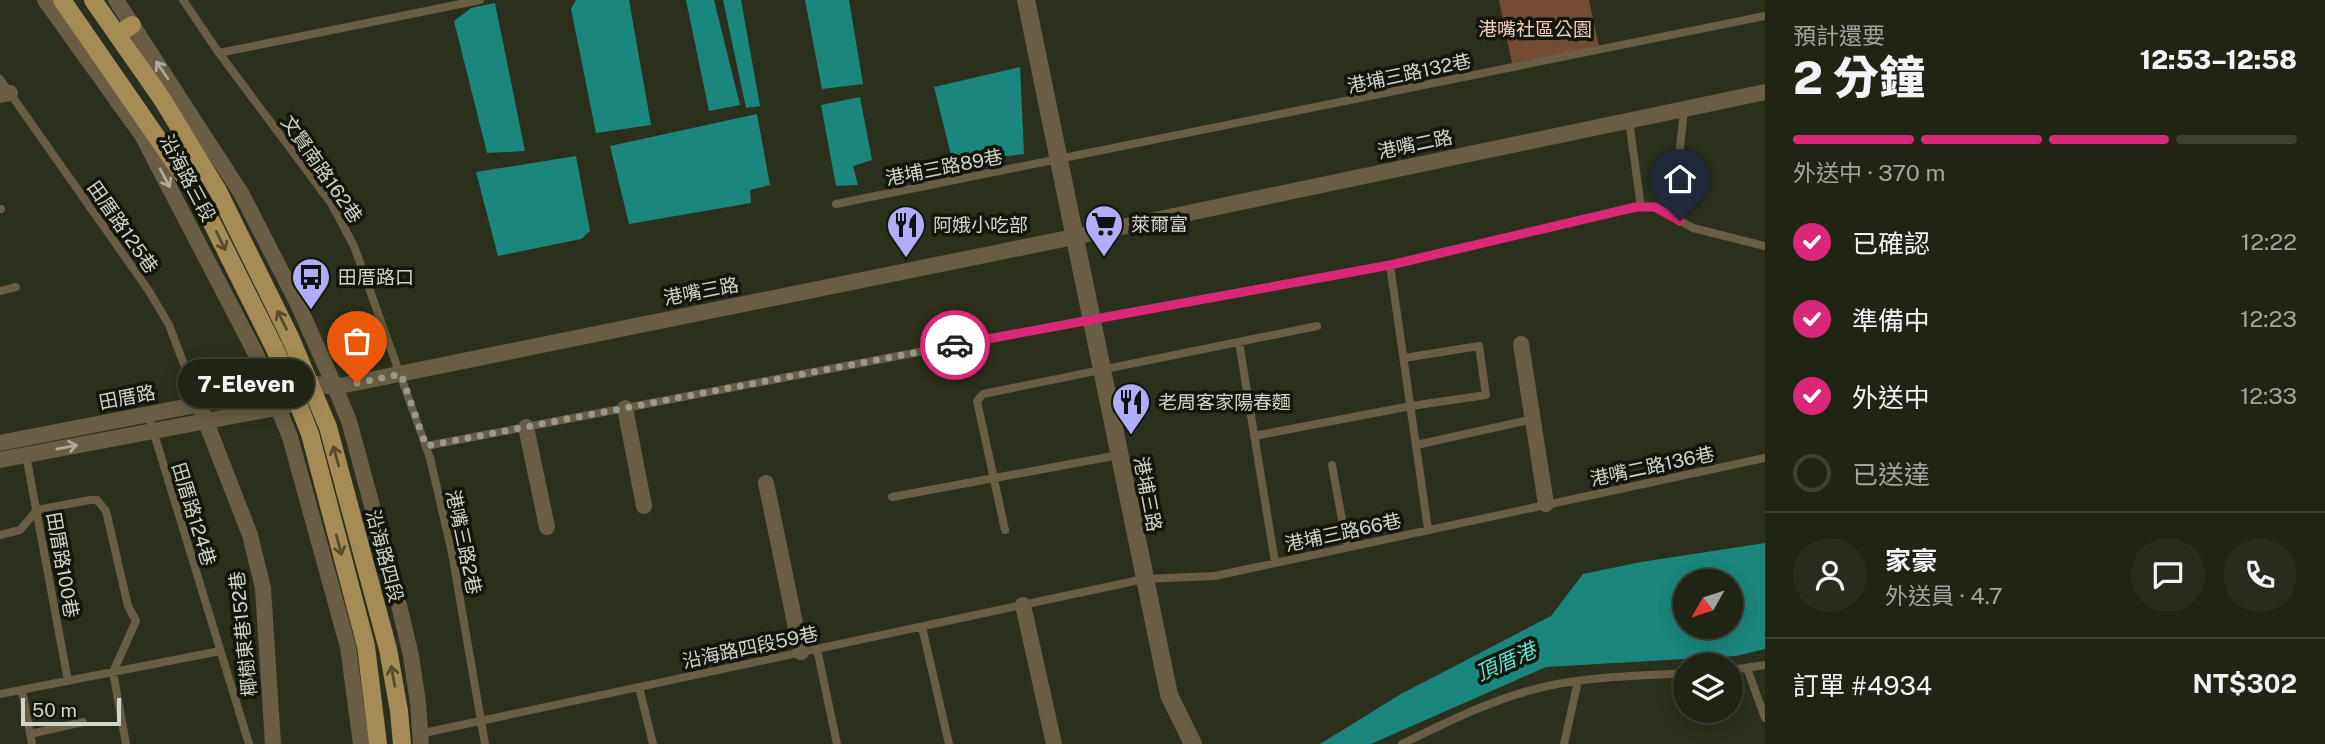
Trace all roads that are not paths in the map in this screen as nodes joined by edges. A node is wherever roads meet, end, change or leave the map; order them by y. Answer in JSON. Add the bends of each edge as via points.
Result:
{"nodes":[{"id":1,"x":45,"y":0,"type":"edge"},
{"id":2,"x":62,"y":0,"type":"edge"},
{"id":3,"x":93,"y":0,"type":"edge"},
{"id":4,"x":116,"y":0,"type":"edge"},
{"id":5,"x":183,"y":0,"type":"edge"},
{"id":6,"x":480,"y":0,"type":"edge"},
{"id":7,"x":1026,"y":0,"type":"edge"},
{"id":8,"x":1765,"y":16,"type":"edge"},
{"id":9,"x":125,"y":30,"type":"junction"},
{"id":10,"x":219,"y":53,"type":"junction"},
{"id":11,"x":0,"y":79,"type":"edge"},
{"id":12,"x":1765,"y":92,"type":"edge"},
{"id":13,"x":5,"y":94,"type":"edge"},
{"id":14,"x":170,"y":96,"type":"junction"},
{"id":15,"x":1684,"y":109,"type":"junction"},
{"id":16,"x":1629,"y":121,"type":"junction"},
{"id":17,"x":1059,"y":160,"type":"junction"},
{"id":18,"x":836,"y":204,"type":"dead end"},
{"id":19,"x":1641,"y":207,"type":"junction"},
{"id":20,"x":1673,"y":217,"type":"junction"},
{"id":21,"x":1074,"y":237,"type":"junction"},
{"id":22,"x":1765,"y":246,"type":"edge"},
{"id":23,"x":1390,"y":265,"type":"junction"},
{"id":24,"x":16,"y":288,"type":"dead end"},
{"id":25,"x":0,"y":290,"type":"edge"},
{"id":26,"x":1091,"y":319,"type":"junction"},
{"id":27,"x":1317,"y":326,"type":"dead end"},
{"id":28,"x":1240,"y":342,"type":"junction"},
{"id":29,"x":1521,"y":344,"type":"dead end"},
{"id":30,"x":1404,"y":358,"type":"junction"},
{"id":31,"x":1102,"y":371,"type":"junction"},
{"id":32,"x":401,"y":374,"type":"junction"},
{"id":33,"x":290,"y":386,"type":"junction"},
{"id":34,"x":335,"y":387,"type":"junction"},
{"id":35,"x":271,"y":390,"type":"junction"},
{"id":36,"x":313,"y":391,"type":"junction"},
{"id":37,"x":199,"y":404,"type":"junction"},
{"id":38,"x":297,"y":404,"type":"junction"},
{"id":39,"x":1411,"y":406,"type":"junction"},
{"id":40,"x":278,"y":407,"type":"junction"},
{"id":41,"x":625,"y":408,"type":"junction"},
{"id":42,"x":148,"y":414,"type":"junction"},
{"id":43,"x":1533,"y":419,"type":"junction"},
{"id":44,"x":206,"y":421,"type":"junction"},
{"id":45,"x":526,"y":427,"type":"junction"},
{"id":46,"x":152,"y":431,"type":"junction"},
{"id":47,"x":1255,"y":436,"type":"junction"},
{"id":48,"x":0,"y":443,"type":"edge"},
{"id":49,"x":1416,"y":444,"type":"junction"},
{"id":50,"x":426,"y":446,"type":"junction"},
{"id":51,"x":26,"y":455,"type":"junction"},
{"id":52,"x":1119,"y":455,"type":"junction"},
{"id":53,"x":1765,"y":458,"type":"edge"},
{"id":54,"x":0,"y":460,"type":"edge"},
{"id":55,"x":1332,"y":466,"type":"dead end"},
{"id":56,"x":993,"y":477,"type":"junction"},
{"id":57,"x":766,"y":483,"type":"dead end"},
{"id":58,"x":891,"y":497,"type":"dead end"},
{"id":59,"x":1546,"y":504,"type":"junction"},
{"id":60,"x":644,"y":506,"type":"dead end"},
{"id":61,"x":37,"y":510,"type":"junction"},
{"id":62,"x":547,"y":527,"type":"dead end"},
{"id":63,"x":1428,"y":529,"type":"junction"},
{"id":64,"x":1004,"y":530,"type":"dead end"},
{"id":65,"x":0,"y":535,"type":"edge"},
{"id":66,"x":1347,"y":547,"type":"junction"},
{"id":67,"x":1275,"y":562,"type":"junction"},
{"id":68,"x":1144,"y":579,"type":"junction"},
{"id":69,"x":1023,"y":605,"type":"junction"},
{"id":70,"x":922,"y":627,"type":"junction"},
{"id":71,"x":220,"y":651,"type":"junction"},
{"id":72,"x":809,"y":651,"type":"junction"},
{"id":73,"x":1765,"y":665,"type":"edge"},
{"id":74,"x":1743,"y":668,"type":"edge"},
{"id":75,"x":1747,"y":668,"type":"junction"},
{"id":76,"x":113,"y":672,"type":"junction"},
{"id":77,"x":1673,"y":674,"type":"edge"},
{"id":78,"x":68,"y":681,"type":"junction"},
{"id":79,"x":1578,"y":681,"type":"junction"},
{"id":80,"x":639,"y":687,"type":"junction"},
{"id":81,"x":22,"y":690,"type":"junction"},
{"id":82,"x":0,"y":694,"type":"edge"},
{"id":83,"x":1765,"y":718,"type":"edge"},
{"id":84,"x":481,"y":721,"type":"junction"},
{"id":85,"x":83,"y":722,"type":"dead end"},
{"id":86,"x":30,"y":734,"type":"junction"},
{"id":87,"x":421,"y":739,"type":"edge"},
{"id":88,"x":402,"y":740,"type":"edge"},
{"id":89,"x":370,"y":742,"type":"edge"},
{"id":90,"x":32,"y":744,"type":"edge"},
{"id":91,"x":126,"y":744,"type":"edge"},
{"id":92,"x":248,"y":744,"type":"edge"},
{"id":93,"x":273,"y":744,"type":"edge"},
{"id":94,"x":485,"y":744,"type":"edge"},
{"id":95,"x":653,"y":744,"type":"edge"},
{"id":96,"x":837,"y":744,"type":"edge"},
{"id":97,"x":950,"y":744,"type":"edge"},
{"id":98,"x":1054,"y":744,"type":"edge"},
{"id":99,"x":1193,"y":744,"type":"edge"},
{"id":100,"x":1402,"y":744,"type":"edge"},
{"id":101,"x":1564,"y":744,"type":"edge"}],
"edges":[{"from":1,"to":35,"type":"street","name":"沿海路三段","one_way":true,"via":[[142,135]]},
{"from":2,"to":33,"type":"main road","name":"沿海路三段","one_way":true,"via":[[201,201]]},
{"from":3,"to":9,"type":"main road","name":"沿海路三段"},
{"from":4,"to":9,"type":"street","name":"沿海路三段"},
{"from":5,"to":10,"type":"lane","name":"文賢南路162巷"},
{"from":6,"to":10,"type":"lane"},
{"from":7,"to":17,"type":"street","name":"港埔三路"},
{"from":8,"to":17,"type":"lane","name":"港埔三路132巷"},
{"from":14,"to":9,"type":"main road","name":"沿海路三段","one_way":true},
{"from":10,"to":32,"type":"lane","name":"文賢南路162巷","via":[[345,227]]},
{"from":11,"to":13,"type":"lane","name":"田厝路125巷"},
{"from":12,"to":15,"type":"street","name":"港嘴二路"},
{"from":13,"to":37,"type":"lane","name":"田厝路125巷","via":[[149,291],[169,325]]},
{"from":14,"to":34,"type":"street","name":"沿海路三段","via":[[241,193]]},
{"from":36,"to":14,"type":"main road","name":"沿海路三段","one_way":true},
{"from":15,"to":16,"type":"street","name":"港嘴二路"},
{"from":15,"to":20,"type":"lane"},
{"from":16,"to":19,"type":"lane"},
{"from":16,"to":21,"type":"street","name":"港嘴二路"},
{"from":17,"to":18,"type":"lane","name":"港埔三路89巷"},
{"from":17,"to":21,"type":"street","name":"港埔三路"},
{"from":19,"to":20,"type":"lane","via":[[1655,207]]},
{"from":19,"to":23,"type":"lane"},
{"from":20,"to":22,"type":"lane","via":[[1693,228]]},
{"from":21,"to":26,"type":"street","name":"港埔三路"},
{"from":21,"to":32,"type":"street","name":"港嘴三路"},
{"from":23,"to":26,"type":"lane"},
{"from":23,"to":30,"type":"lane"},
{"from":24,"to":25,"type":"lane"},
{"from":26,"to":31,"type":"street","name":"港埔三路"},
{"from":26,"to":41,"type":"lane"},
{"from":27,"to":28,"type":"lane"},
{"from":28,"to":31,"type":"lane"},
{"from":28,"to":47,"type":"lane"},
{"from":29,"to":43,"type":"street"},
{"from":30,"to":39,"type":"lane"},
{"from":30,"to":39,"type":"lane","via":[[1479,346],[1486,395]]},
{"from":31,"to":52,"type":"street","name":"港埔三路"},
{"from":31,"to":56,"type":"lane","via":[[979,397]]},
{"from":32,"to":34,"type":"street","name":"港嘴三路"},
{"from":32,"to":50,"type":"lane","name":"港嘴三路2巷"},
{"from":33,"to":35,"type":"street","name":"田厝路"},
{"from":33,"to":36,"type":"street","name":"田厝路"},
{"from":33,"to":38,"type":"main road"},
{"from":34,"to":36,"type":"street","name":"田厝路"},
{"from":34,"to":87,"type":"street","name":"沿海路四段","via":[[349,421],[402,618]]},
{"from":35,"to":37,"type":"street","name":"田厝路"},
{"from":35,"to":40,"type":"street"},
{"from":36,"to":38,"type":"street","name":"田厝路"},
{"from":88,"to":36,"type":"main road","name":"沿海路四段","one_way":true,"via":[[388,649],[328,427]]},
{"from":37,"to":42,"type":"street","name":"田厝路"},
{"from":37,"to":44,"type":"street","name":"椰樹東巷152巷"},
{"from":38,"to":40,"type":"street","name":"田厝路"},
{"from":38,"to":89,"type":"main road","one_way":true,"via":[[310,434],[366,646]]},
{"from":39,"to":47,"type":"lane"},
{"from":39,"to":49,"type":"lane"},
{"from":40,"to":44,"type":"street","name":"田厝路"},
{"from":40,"to":89,"type":"street","via":[[348,647]]},
{"from":41,"to":45,"type":"lane"},
{"from":41,"to":60,"type":"street"},
{"from":42,"to":46,"type":"lane","name":"田厝路124巷"},
{"from":42,"to":48,"type":"street","name":"田厝路"},
{"from":43,"to":49,"type":"lane"},
{"from":43,"to":59,"type":"street"},
{"from":44,"to":46,"type":"street","name":"田厝路"},
{"from":44,"to":93,"type":"street","name":"椰樹東巷152巷","via":[[250,534],[263,588]]},
{"from":45,"to":50,"type":"lane"},
{"from":45,"to":62,"type":"street"},
{"from":51,"to":46,"type":"street","name":"田厝路","one_way":true},
{"from":46,"to":71,"type":"lane","name":"田厝路124巷"},
{"from":47,"to":67,"type":"lane"},
{"from":49,"to":63,"type":"lane"},
{"from":50,"to":84,"type":"lane","name":"港嘴三路2巷","via":[[452,552]]},
{"from":51,"to":54,"type":"street","name":"田厝路"},
{"from":51,"to":61,"type":"lane","name":"田厝路100巷"},
{"from":52,"to":56,"type":"lane"},
{"from":52,"to":68,"type":"street","name":"港埔三路"},
{"from":53,"to":59,"type":"lane","name":"港嘴二路136巷"},
{"from":55,"to":66,"type":"lane"},
{"from":56,"to":58,"type":"lane"},
{"from":56,"to":64,"type":"lane"},
{"from":57,"to":72,"type":"street"},
{"from":59,"to":63,"type":"lane","name":"港埔三路66巷"},
{"from":61,"to":65,"type":"lane","via":[[20,530]]},
{"from":61,"to":76,"type":"lane","via":[[97,500],[106,511],[128,606],[136,621]]},
{"from":61,"to":78,"type":"lane","name":"田厝路100巷"},
{"from":63,"to":66,"type":"lane","name":"港埔三路66巷"},
{"from":66,"to":67,"type":"lane","name":"港埔三路66巷"},
{"from":67,"to":68,"type":"lane","name":"港埔三路66巷","via":[[1214,576]]},
{"from":68,"to":69,"type":"lane","name":"沿海路四段59巷"},
{"from":68,"to":99,"type":"street","name":"港埔三路","via":[[1169,695]]},
{"from":69,"to":70,"type":"lane","name":"沿海路四段59巷"},
{"from":69,"to":98,"type":"street"},
{"from":70,"to":72,"type":"lane","name":"沿海路四段59巷"},
{"from":70,"to":97,"type":"lane"},
{"from":71,"to":76,"type":"lane"},
{"from":71,"to":92,"type":"lane","name":"田厝路124巷"},
{"from":72,"to":80,"type":"lane","name":"沿海路四段59巷"},
{"from":72,"to":96,"type":"lane"},
{"from":73,"to":75,"type":"lane"},
{"from":74,"to":75,"type":"lane"},
{"from":75,"to":83,"type":"lane"},
{"from":76,"to":78,"type":"lane"},
{"from":76,"to":91,"type":"lane"},
{"from":77,"to":79,"type":"lane"},
{"from":78,"to":81,"type":"lane"},
{"from":79,"to":100,"type":"lane","via":[[1523,692]]},
{"from":79,"to":101,"type":"lane"},
{"from":80,"to":84,"type":"lane","name":"沿海路四段59巷"},
{"from":80,"to":95,"type":"lane"},
{"from":81,"to":82,"type":"lane"},
{"from":81,"to":86,"type":"lane"},
{"from":84,"to":87,"type":"lane","name":"沿海路四段59巷"},
{"from":84,"to":94,"type":"lane","name":"港嘴三路2巷"},
{"from":85,"to":86,"type":"lane"},
{"from":86,"to":90,"type":"lane"},
{"from":87,"to":88,"type":"lane","name":"沿海路四段59巷"},
{"from":88,"to":89,"type":"lane","name":"沿海路四段59巷"}]}
